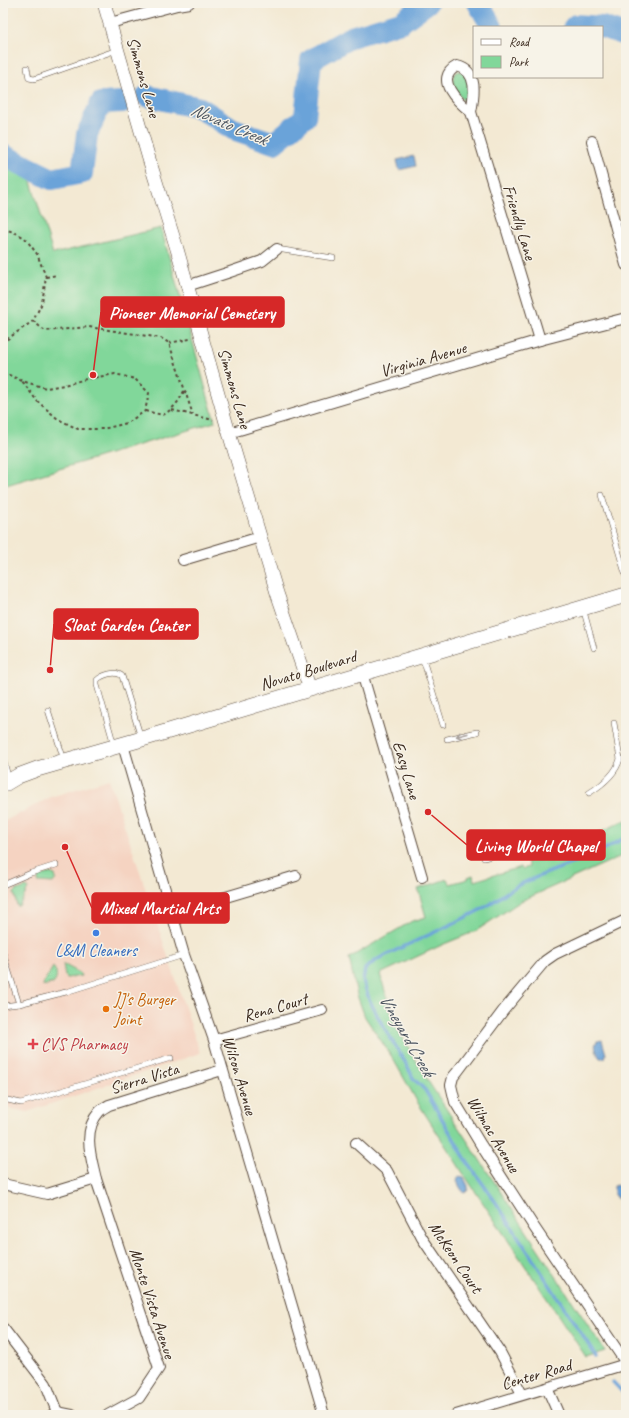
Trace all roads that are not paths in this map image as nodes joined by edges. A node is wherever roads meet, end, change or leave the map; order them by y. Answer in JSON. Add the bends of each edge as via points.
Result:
{"nodes":[{"id":1,"x":104,"y":3,"type":"edge"},
{"id":2,"x":189,"y":3,"type":"edge"},
{"id":3,"x":110,"y":23,"type":"junction"},
{"id":4,"x":118,"y":50,"type":"junction"},
{"id":5,"x":27,"y":68,"type":"dead end"},
{"id":6,"x":471,"y":112,"type":"dead end"},
{"id":7,"x":592,"y":140,"type":"dead end"},
{"id":8,"x":277,"y":249,"type":"joint"},
{"id":9,"x":333,"y":258,"type":"dead end"},
{"id":10,"x":626,"y":265,"type":"edge"},
{"id":11,"x":187,"y":286,"type":"junction"},
{"id":12,"x":626,"y":318,"type":"edge"},
{"id":13,"x":540,"y":340,"type":"junction"},
{"id":14,"x":229,"y":433,"type":"junction"},
{"id":15,"x":602,"y":495,"type":"dead end"},
{"id":16,"x":260,"y":537,"type":"junction"},
{"id":17,"x":183,"y":560,"type":"dead end"},
{"id":18,"x":626,"y":577,"type":"edge"},
{"id":19,"x":626,"y":595,"type":"edge"},
{"id":20,"x":583,"y":607,"type":"junction"},
{"id":21,"x":594,"y":648,"type":"dead end"},
{"id":22,"x":422,"y":655,"type":"junction"},
{"id":23,"x":362,"y":673,"type":"junction"},
{"id":24,"x":310,"y":689,"type":"junction"},
{"id":25,"x":48,"y":710,"type":"dead end"},
{"id":26,"x":614,"y":723,"type":"dead end"},
{"id":27,"x":443,"y":725,"type":"dead end"},
{"id":28,"x":478,"y":732,"type":"dead end"},
{"id":29,"x":142,"y":739,"type":"junction"},
{"id":30,"x":447,"y":739,"type":"dead end"},
{"id":31,"x":119,"y":746,"type":"junction"},
{"id":32,"x":3,"y":758,"type":"edge"},
{"id":33,"x":64,"y":761,"type":"junction"},
{"id":34,"x":6,"y":783,"type":"edge"},
{"id":35,"x":589,"y":793,"type":"dead end"},
{"id":36,"x":515,"y":849,"type":"dead end"},
{"id":37,"x":484,"y":858,"type":"dead end"},
{"id":38,"x":56,"y":865,"type":"dead end"},
{"id":39,"x":296,"y":876,"type":"dead end"},
{"id":40,"x":422,"y":877,"type":"dead end"},
{"id":41,"x":3,"y":884,"type":"edge"},
{"id":42,"x":172,"y":914,"type":"junction"},
{"id":43,"x":626,"y":920,"type":"edge"},
{"id":44,"x":3,"y":953,"type":"edge"},
{"id":45,"x":184,"y":955,"type":"junction"},
{"id":46,"x":19,"y":1004,"type":"junction"},
{"id":47,"x":3,"y":1006,"type":"edge"},
{"id":48,"x":322,"y":1010,"type":"dead end"},
{"id":49,"x":214,"y":1040,"type":"junction"},
{"id":50,"x":171,"y":1058,"type":"dead end"},
{"id":51,"x":222,"y":1070,"type":"junction"},
{"id":52,"x":3,"y":1099,"type":"edge"},
{"id":53,"x":356,"y":1143,"type":"dead end"},
{"id":54,"x":96,"y":1179,"type":"junction"},
{"id":55,"x":3,"y":1184,"type":"edge"},
{"id":56,"x":3,"y":1328,"type":"edge"},
{"id":57,"x":626,"y":1363,"type":"edge"},
{"id":58,"x":547,"y":1388,"type":"junction"},
{"id":59,"x":522,"y":1394,"type":"junction"},
{"id":60,"x":54,"y":1413,"type":"edge"},
{"id":61,"x":72,"y":1415,"type":"edge"},
{"id":62,"x":108,"y":1415,"type":"edge"},
{"id":63,"x":324,"y":1415,"type":"edge"},
{"id":64,"x":456,"y":1415,"type":"edge"},
{"id":65,"x":559,"y":1415,"type":"edge"}],
"edges":[{"from":1,"to":3,"type":"street","name":"Simmons Lane"},
{"from":2,"to":3,"type":"street"},
{"from":3,"to":4,"type":"street","name":"Simmons Lane"},
{"from":4,"to":5,"type":"lane","via":[[34,79],[29,78]]},
{"from":4,"to":11,"type":"street","name":"Simmons Lane"},
{"from":6,"to":13,"type":"street","name":"Friendly Lane"},
{"from":7,"to":10,"type":"street"},
{"from":8,"to":9,"type":"lane"},
{"from":8,"to":11,"type":"street","via":[[262,261]]},
{"from":11,"to":14,"type":"street","name":"Simmons Lane"},
{"from":12,"to":13,"type":"street","name":"Virginia Avenue"},
{"from":13,"to":14,"type":"street","name":"Virginia Avenue"},
{"from":14,"to":16,"type":"street","name":"Simmons Lane"},
{"from":15,"to":18,"type":"lane"},
{"from":16,"to":17,"type":"street"},
{"from":16,"to":24,"type":"street","name":"Simmons Lane"},
{"from":19,"to":20,"type":"main road","name":"Novato Boulevard"},
{"from":20,"to":21,"type":"lane"},
{"from":20,"to":22,"type":"main road","name":"Novato Boulevard"},
{"from":22,"to":23,"type":"main road","name":"Novato Boulevard"},
{"from":22,"to":27,"type":"lane"},
{"from":23,"to":24,"type":"main road","name":"Novato Boulevard"},
{"from":23,"to":40,"type":"street","name":"Easy Lane"},
{"from":24,"to":29,"type":"main road","name":"Novato Boulevard"},
{"from":25,"to":33,"type":"lane"},
{"from":26,"to":35,"type":"lane","via":[[619,765],[606,780]]},
{"from":28,"to":30,"type":"lane","one_way":true},
{"from":29,"to":31,"type":"main road","name":"Novato Boulevard"},
{"from":29,"to":31,"type":"lane","via":[[122,676],[115,673],[97,680],[97,685]]},
{"from":31,"to":33,"type":"main road","name":"Novato Boulevard"},
{"from":31,"to":42,"type":"street","name":"Wilson Avenue"},
{"from":32,"to":34,"type":"lane"},
{"from":33,"to":34,"type":"main road","name":"Novato Boulevard","via":[[37,769]]},
{"from":36,"to":37,"type":"lane"},
{"from":38,"to":41,"type":"lane"},
{"from":39,"to":42,"type":"street"},
{"from":42,"to":45,"type":"street","name":"Wilson Avenue"},
{"from":43,"to":57,"type":"street","name":"Wilmac Avenue","via":[[545,961],[503,1011],[458,1071],[451,1085],[455,1102],[481,1145]]},
{"from":44,"to":46,"type":"lane"},
{"from":45,"to":46,"type":"lane"},
{"from":45,"to":49,"type":"street","name":"Wilson Avenue"},
{"from":46,"to":47,"type":"lane"},
{"from":48,"to":49,"type":"street","name":"Rena Court"},
{"from":49,"to":51,"type":"street","name":"Wilson Avenue"},
{"from":50,"to":52,"type":"lane","via":[[21,1103]]},
{"from":51,"to":54,"type":"street","name":"Sierra Vista","via":[[109,1105],[99,1112],[90,1130],[88,1147]]},
{"from":51,"to":63,"type":"street","name":"Wilson Avenue"},
{"from":53,"to":59,"type":"street","name":"McKeon Court","via":[[387,1171],[422,1238],[500,1352]]},
{"from":54,"to":55,"type":"street","via":[[47,1194]]},
{"from":54,"to":62,"type":"street","name":"Monte Vista Avenue","via":[[159,1368],[140,1398]]},
{"from":56,"to":60,"type":"street","via":[[46,1384]]},
{"from":57,"to":58,"type":"street","name":"Center Road"},
{"from":58,"to":59,"type":"street","name":"Center Road"},
{"from":58,"to":65,"type":"street"},
{"from":59,"to":64,"type":"street","name":"Center Road"},
{"from":60,"to":61,"type":"street"}]}
